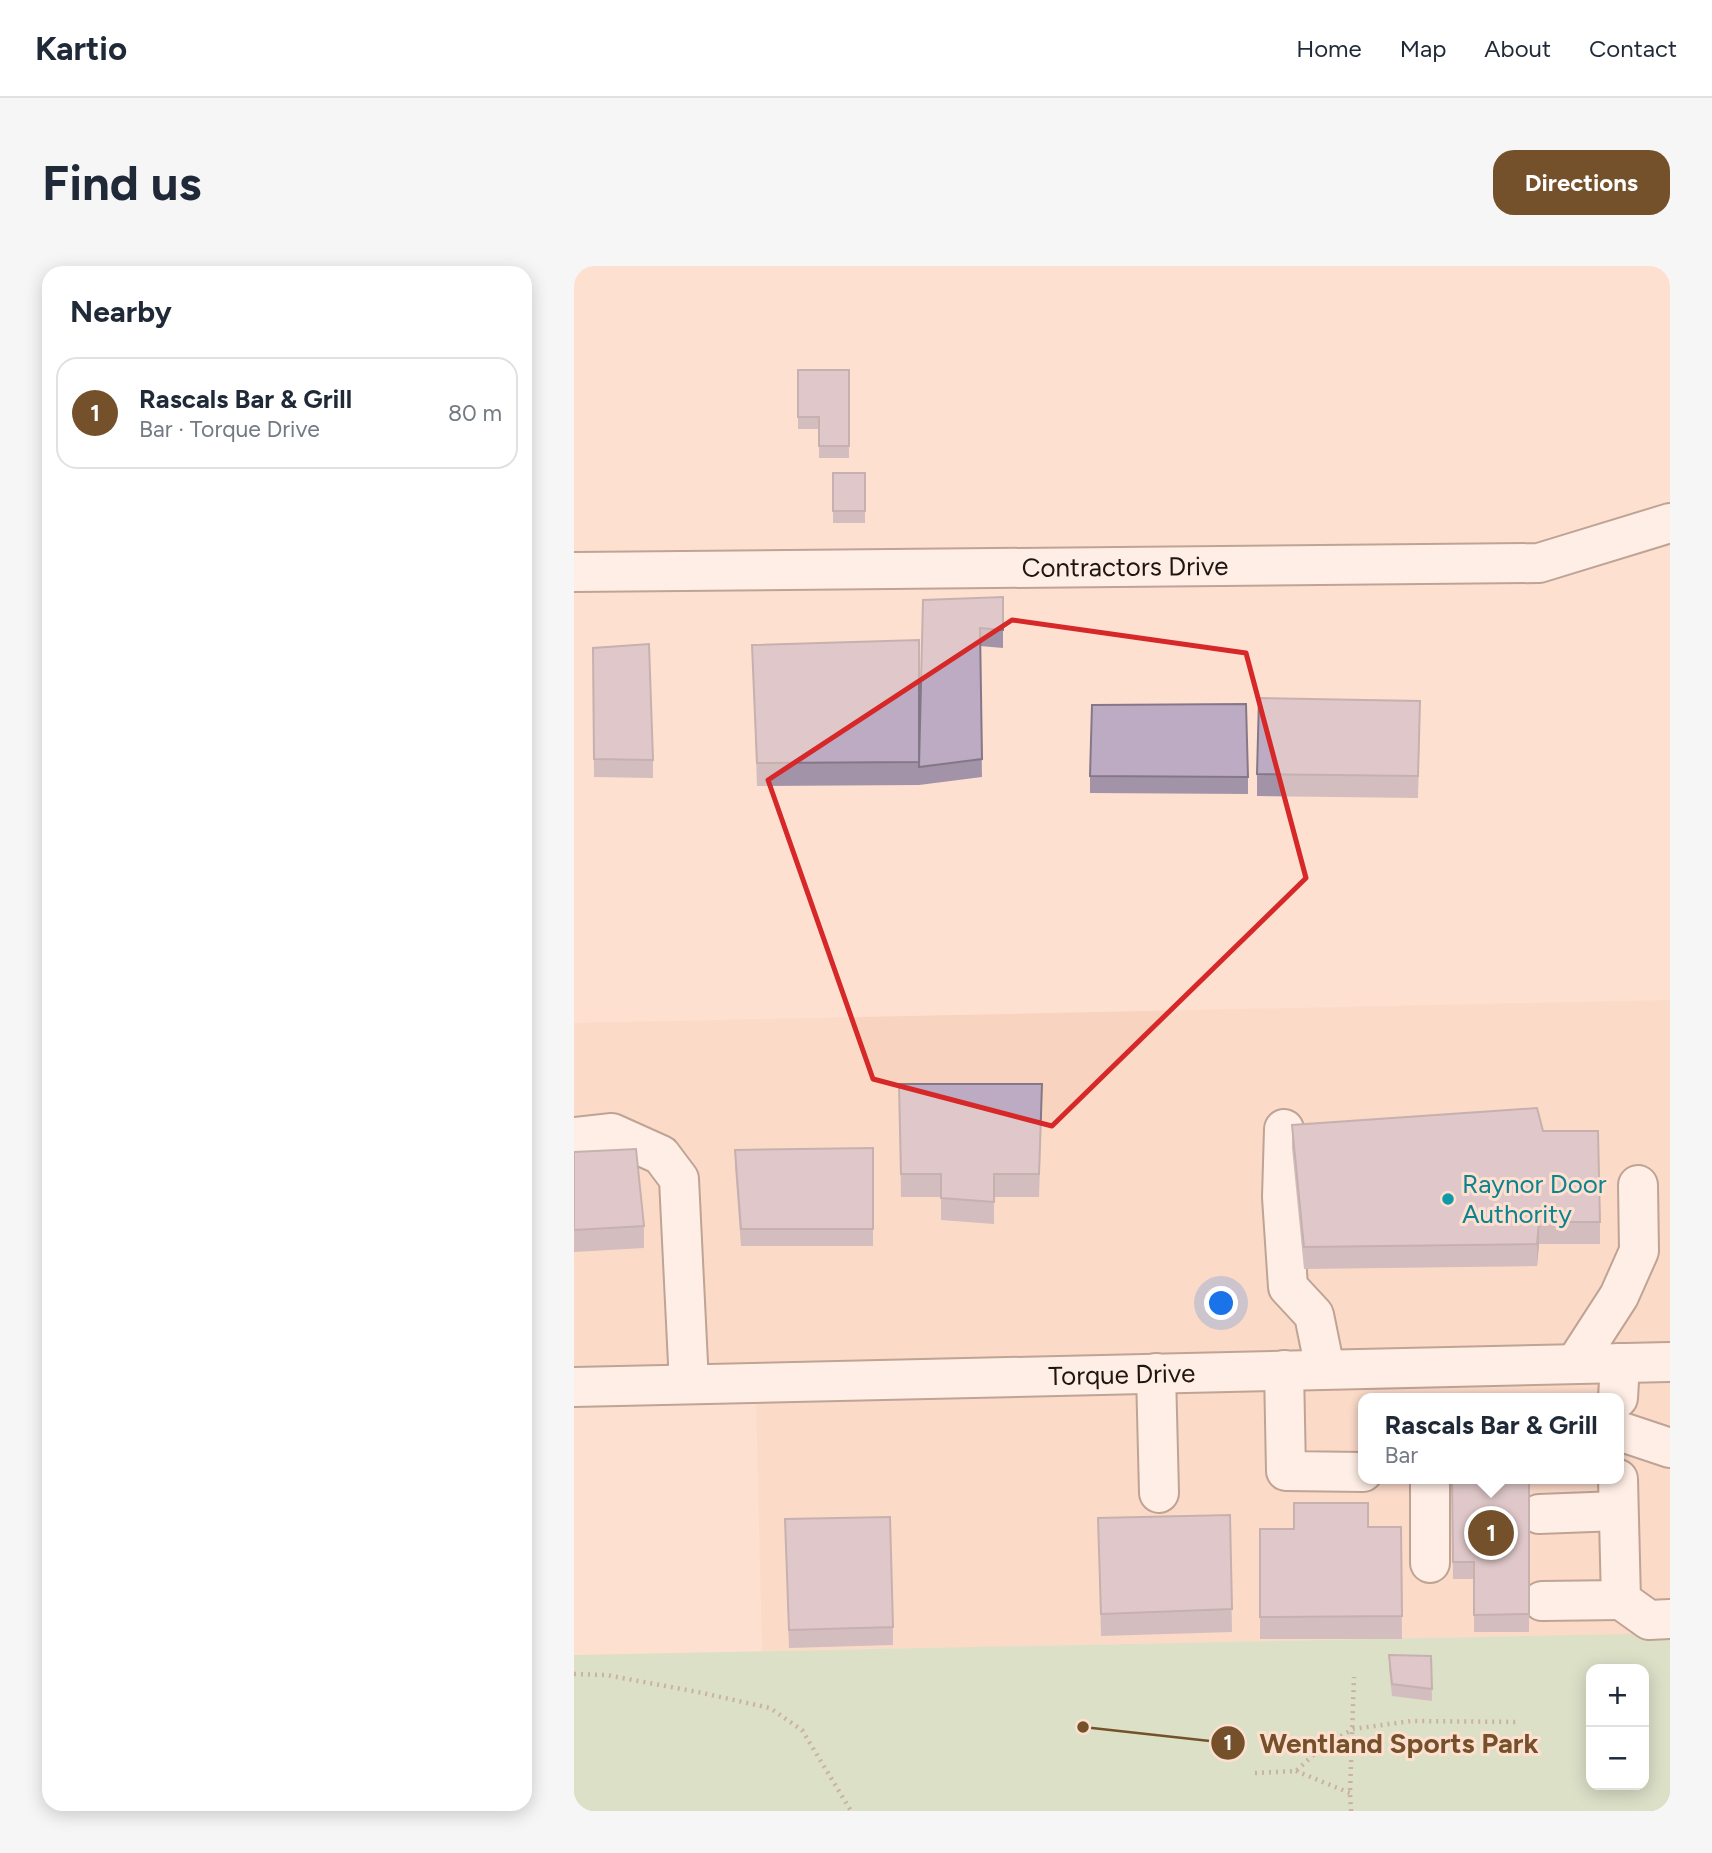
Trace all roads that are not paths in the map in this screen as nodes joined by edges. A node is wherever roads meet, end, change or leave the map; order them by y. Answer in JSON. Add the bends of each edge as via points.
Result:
{"nodes":[{"id":1,"x":1670,"y":523,"type":"edge"},
{"id":2,"x":574,"y":572,"type":"edge"},
{"id":3,"x":1284,"y":1129,"type":"dead end"},
{"id":4,"x":574,"y":1137,"type":"edge"},
{"id":5,"x":1638,"y":1185,"type":"dead end"},
{"id":6,"x":1670,"y":1362,"type":"edge"},
{"id":7,"x":1575,"y":1364,"type":"junction"},
{"id":8,"x":1325,"y":1369,"type":"junction"},
{"id":9,"x":1284,"y":1370,"type":"junction"},
{"id":10,"x":1156,"y":1373,"type":"junction"},
{"id":11,"x":1619,"y":1380,"type":"edge"},
{"id":12,"x":1373,"y":1383,"type":"edge"},
{"id":13,"x":1429,"y":1383,"type":"edge"},
{"id":14,"x":689,"y":1384,"type":"junction"},
{"id":15,"x":574,"y":1387,"type":"edge"},
{"id":16,"x":1624,"y":1433,"type":"edge"},
{"id":17,"x":1670,"y":1448,"type":"edge"},
{"id":18,"x":1358,"y":1472,"type":"edge"},
{"id":19,"x":1430,"y":1484,"type":"edge"},
{"id":20,"x":1159,"y":1493,"type":"dead end"},
{"id":21,"x":1618,"y":1495,"type":"edge"},
{"id":22,"x":1539,"y":1514,"type":"dead end"},
{"id":23,"x":1430,"y":1563,"type":"dead end"},
{"id":24,"x":1621,"y":1600,"type":"junction"},
{"id":25,"x":1542,"y":1601,"type":"dead end"},
{"id":26,"x":1670,"y":1619,"type":"edge"}],
"edges":[{"from":1,"to":2,"type":"street","name":"Contractors Drive","via":[[1539,563]]},
{"from":3,"to":8,"type":"street","via":[[1282,1196],[1288,1287],[1314,1315]]},
{"from":4,"to":14,"type":"street","via":[[612,1133],[661,1155],[679,1179]]},
{"from":5,"to":7,"type":"street","via":[[1639,1251],[1619,1296]]},
{"from":6,"to":11,"type":"street","name":"Torque Drive"},
{"from":7,"to":11,"type":"street","name":"Torque Drive"},
{"from":7,"to":13,"type":"street","name":"Torque Drive"},
{"from":8,"to":9,"type":"street","name":"Torque Drive"},
{"from":8,"to":12,"type":"street","name":"Torque Drive"},
{"from":9,"to":10,"type":"street","name":"Torque Drive"},
{"from":9,"to":18,"type":"street","via":[[1286,1471]]},
{"from":10,"to":14,"type":"street","name":"Torque Drive"},
{"from":10,"to":20,"type":"street"},
{"from":12,"to":13,"type":"street","name":"Torque Drive"},
{"from":14,"to":15,"type":"street","name":"Torque Drive"},
{"from":16,"to":17,"type":"street"},
{"from":19,"to":23,"type":"street"},
{"from":21,"to":22,"type":"street"},
{"from":21,"to":24,"type":"street"},
{"from":24,"to":25,"type":"street"},
{"from":24,"to":26,"type":"street","via":[[1649,1620]]}]}
